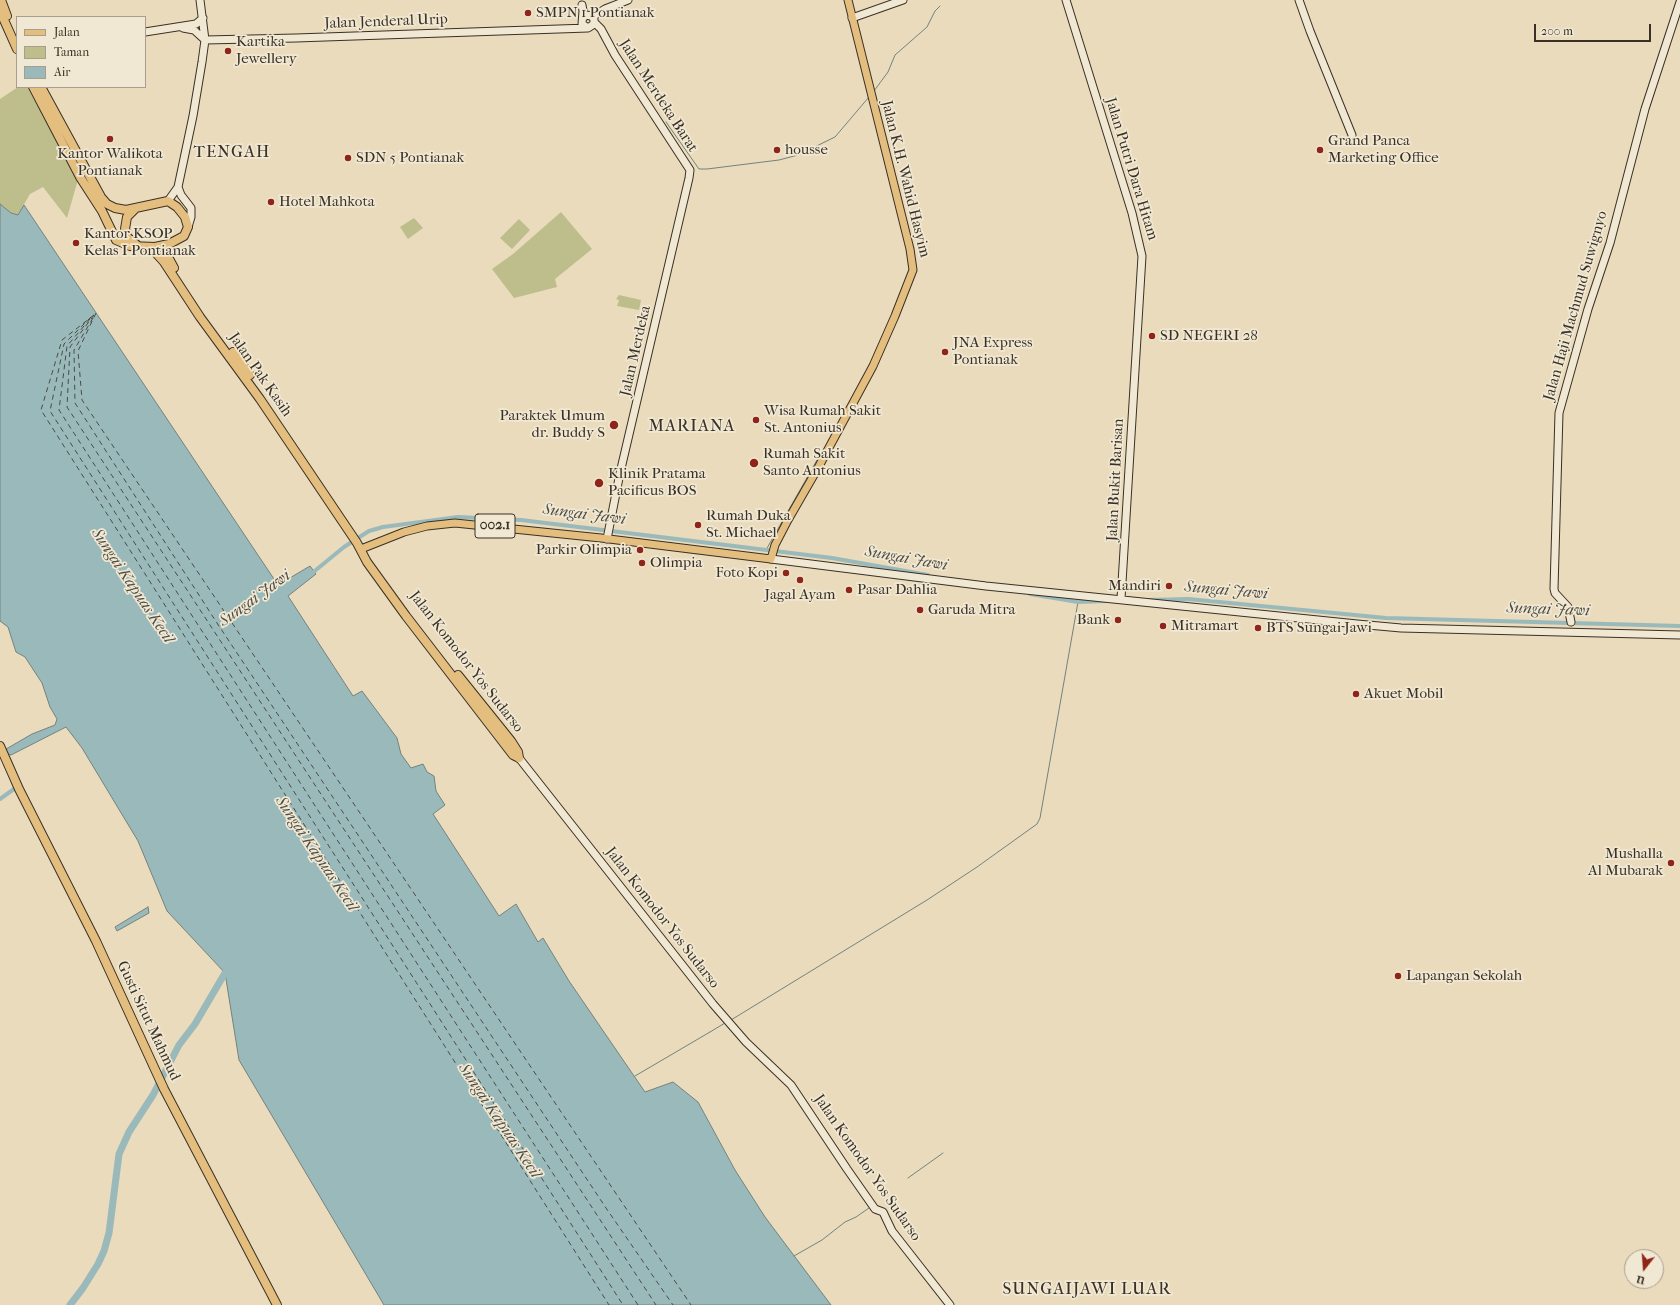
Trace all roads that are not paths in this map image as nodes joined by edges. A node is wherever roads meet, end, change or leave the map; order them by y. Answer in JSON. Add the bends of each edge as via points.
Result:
{"nodes":[{"id":1,"x":1,"y":0,"type":"edge"},
{"id":2,"x":200,"y":0,"type":"edge"},
{"id":3,"x":628,"y":0,"type":"edge"},
{"id":4,"x":848,"y":0,"type":"edge"},
{"id":5,"x":903,"y":0,"type":"edge"},
{"id":6,"x":1066,"y":0,"type":"edge"},
{"id":7,"x":1299,"y":0,"type":"edge"},
{"id":8,"x":580,"y":2,"type":"edge"},
{"id":9,"x":1680,"y":2,"type":"edge"},
{"id":10,"x":0,"y":11,"type":"edge"},
{"id":11,"x":203,"y":18,"type":"junction"},
{"id":12,"x":852,"y":18,"type":"junction"},
{"id":13,"x":582,"y":20,"type":"junction"},
{"id":14,"x":591,"y":22,"type":"junction"},
{"id":15,"x":180,"y":27,"type":"junction"},
{"id":16,"x":568,"y":29,"type":"junction"},
{"id":17,"x":146,"y":32,"type":"edge"},
{"id":18,"x":16,"y":34,"type":"edge"},
{"id":19,"x":205,"y":40,"type":"junction"},
{"id":20,"x":16,"y":47,"type":"edge"},
{"id":21,"x":34,"y":88,"type":"edge"},
{"id":22,"x":42,"y":88,"type":"edge"},
{"id":23,"x":1352,"y":135,"type":"dead end"},
{"id":24,"x":690,"y":170,"type":"joint"},
{"id":25,"x":178,"y":187,"type":"junction"},
{"id":26,"x":168,"y":201,"type":"junction"},
{"id":27,"x":105,"y":207,"type":"junction"},
{"id":28,"x":135,"y":209,"type":"junction"},
{"id":29,"x":188,"y":227,"type":"junction"},
{"id":30,"x":169,"y":244,"type":"junction"},
{"id":31,"x":141,"y":247,"type":"junction"},
{"id":32,"x":1136,"y":374,"type":"joint"},
{"id":33,"x":319,"y":482,"type":"junction"},
{"id":34,"x":607,"y":536,"type":"junction"},
{"id":35,"x":360,"y":546,"type":"junction"},
{"id":36,"x":771,"y":557,"type":"junction"},
{"id":37,"x":1122,"y":598,"type":"junction"},
{"id":38,"x":1571,"y":622,"type":"dead end"},
{"id":39,"x":1680,"y":635,"type":"edge"},
{"id":40,"x":0,"y":746,"type":"edge"},
{"id":41,"x":519,"y":758,"type":"junction"},
{"id":42,"x":277,"y":1305,"type":"edge"},
{"id":43,"x":950,"y":1305,"type":"edge"}],
"edges":[{"from":1,"to":18,"type":"highway"},
{"from":2,"to":11,"type":"street"},
{"from":3,"to":14,"type":"street","via":[[605,9]]},
{"from":4,"to":12,"type":"main road","name":"Jalan K.H. Wahid Hasyim"},
{"from":5,"to":12,"type":"street"},
{"from":6,"to":32,"type":"street","name":"Jalan Putri Dara Hitam","via":[[1141,248]]},
{"from":7,"to":23,"type":"street"},
{"from":8,"to":13,"type":"street"},
{"from":8,"to":14,"type":"street"},
{"from":9,"to":38,"type":"street","name":"Jalan Haji Machmud Suwignyo","via":[[1645,109],[1610,243],[1588,309],[1559,413],[1554,589],[1555,594],[1568,606]]},
{"from":10,"to":20,"type":"highway"},
{"from":11,"to":15,"type":"street","via":[[196,24]]},
{"from":11,"to":19,"type":"street"},
{"from":12,"to":36,"type":"main road","name":"Jalan K.H. Wahid Hasyim","via":[[912,256],[913,270],[873,366],[788,520]]},
{"from":13,"to":14,"type":"street","via":[[586,15]]},
{"from":13,"to":14,"type":"street","via":[[583,26]]},
{"from":13,"to":16,"type":"street"},
{"from":14,"to":16,"type":"street","name":"Jalan Jenderal Urip"},
{"from":14,"to":24,"type":"street","name":"Jalan Merdeka Barat","via":[[604,37]]},
{"from":15,"to":17,"type":"street"},
{"from":15,"to":19,"type":"street","via":[[194,30]]},
{"from":16,"to":19,"type":"street","name":"Jalan Jenderal Urip"},
{"from":19,"to":25,"type":"street","via":[[195,107]]},
{"from":21,"to":27,"type":"highway","via":[[80,177]]},
{"from":22,"to":27,"type":"highway","via":[[102,197]]},
{"from":24,"to":34,"type":"street","name":"Jalan Merdeka"},
{"from":25,"to":26,"type":"street"},
{"from":25,"to":29,"type":"street","via":[[190,206]]},
{"from":26,"to":28,"type":"highway"},
{"from":26,"to":29,"type":"highway","via":[[182,212]]},
{"from":27,"to":28,"type":"highway"},
{"from":27,"to":31,"type":"highway","via":[[116,240]]},
{"from":28,"to":31,"type":"highway","via":[[127,217],[125,229],[127,237]]},
{"from":29,"to":30,"type":"highway","via":[[184,236]]},
{"from":30,"to":31,"type":"highway"},
{"from":30,"to":33,"type":"highway","name":"Jalan Pak Kasih","via":[[168,257],[176,272],[206,317],[242,363]]},
{"from":31,"to":33,"type":"highway","name":"Jalan Pak Kasih","via":[[155,252],[164,262]]},
{"from":32,"to":37,"type":"street","name":"Jalan Bukit Barisan"},
{"from":33,"to":35,"type":"highway","name":"Jalan Pak Kasih"},
{"from":34,"to":35,"type":"main road","number":"002.1","via":[[479,524],[445,524],[404,532]]},
{"from":34,"to":36,"type":"main road"},
{"from":35,"to":41,"type":"highway","name":"Jalan Komodor Yos Sudarso","via":[[435,649],[511,741]]},
{"from":35,"to":41,"type":"highway","via":[[370,566],[432,651],[513,755]]},
{"from":36,"to":37,"type":"street","via":[[986,586]]},
{"from":37,"to":39,"type":"street","via":[[1401,628]]},
{"from":40,"to":42,"type":"highway","name":"Gusti Situt Mahmud","via":[[96,941],[163,1086]]},
{"from":41,"to":43,"type":"street","name":"Jalan Komodor Yos Sudarso","via":[[713,1004],[746,1042],[791,1085],[875,1209],[883,1212],[892,1231]]}]}
